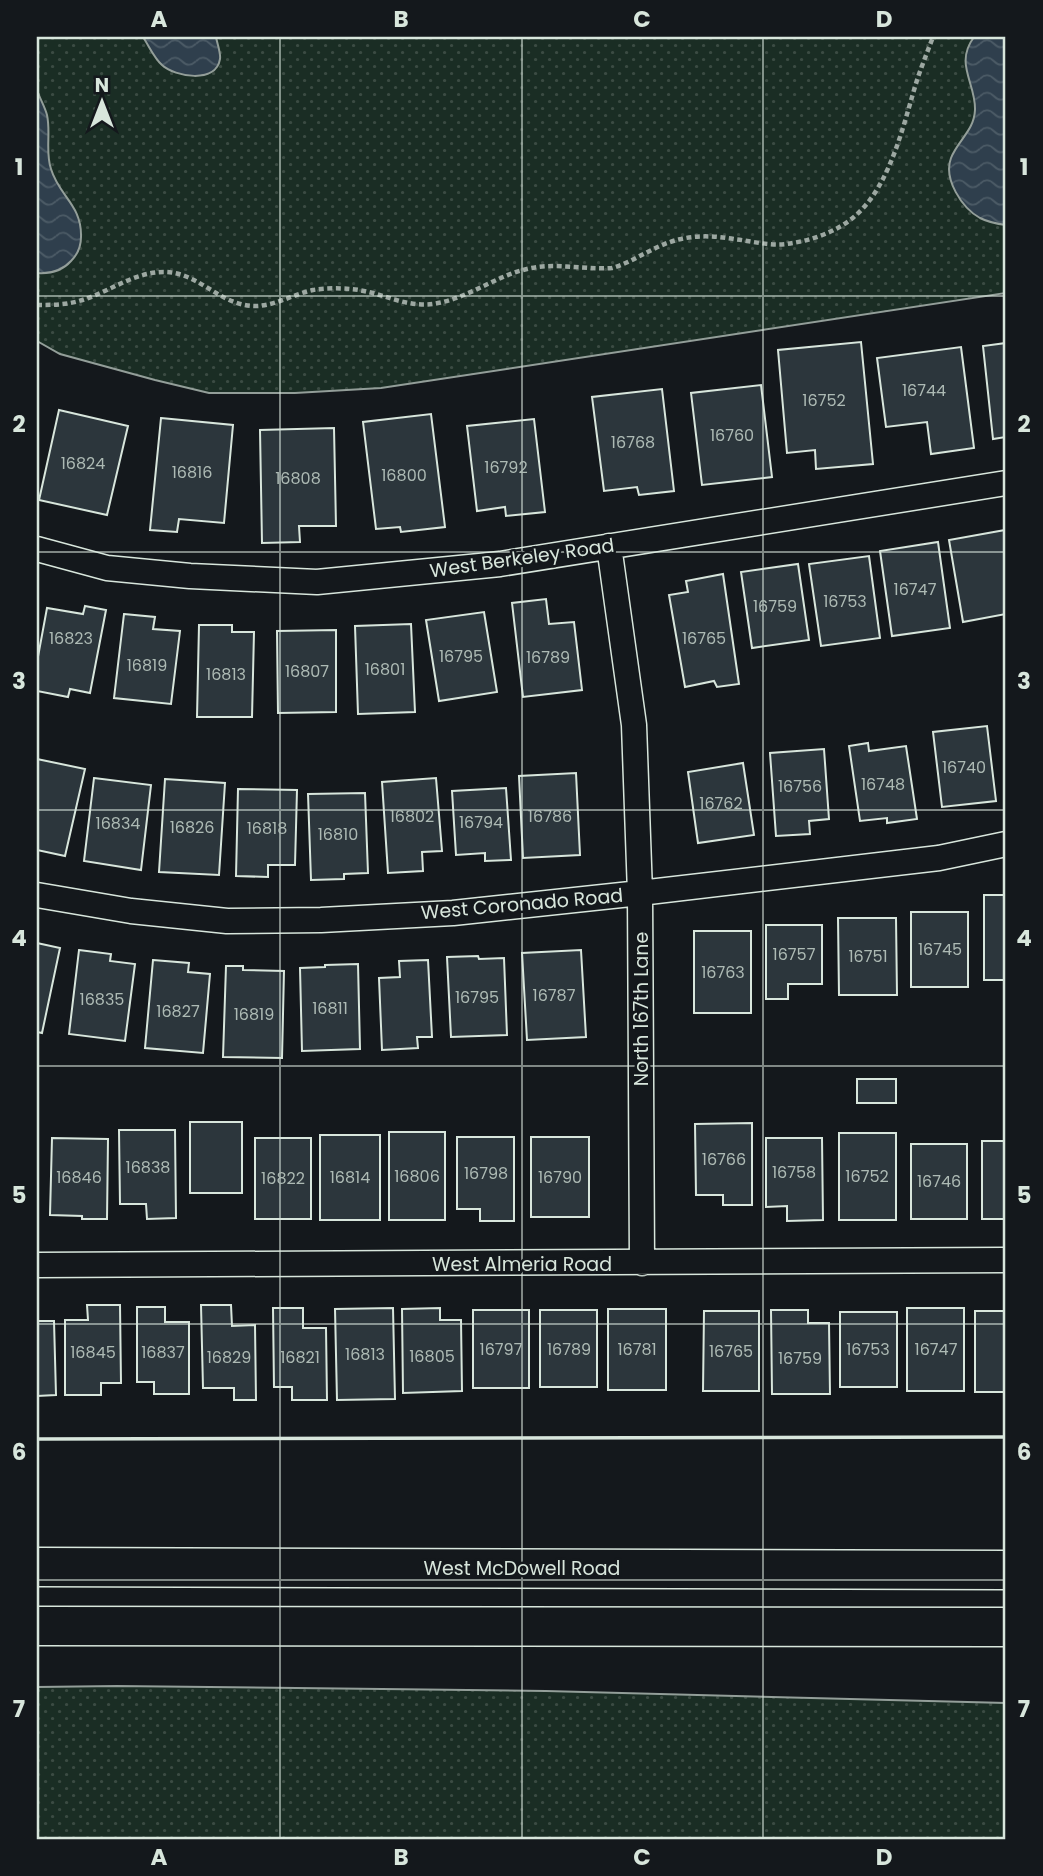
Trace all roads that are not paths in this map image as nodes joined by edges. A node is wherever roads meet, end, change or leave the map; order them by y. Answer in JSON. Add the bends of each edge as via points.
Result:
{"nodes":[{"id":1,"x":1006,"y":484,"type":"edge"},
{"id":2,"x":609,"y":546,"type":"junction"},
{"id":3,"x":37,"y":549,"type":"edge"},
{"id":4,"x":1006,"y":845,"type":"edge"},
{"id":5,"x":640,"y":893,"type":"junction"},
{"id":6,"x":37,"y":895,"type":"edge"},
{"id":7,"x":1006,"y":1260,"type":"edge"},
{"id":8,"x":642,"y":1263,"type":"junction"},
{"id":9,"x":37,"y":1265,"type":"edge"},
{"id":10,"x":37,"y":1567,"type":"edge"},
{"id":11,"x":1006,"y":1570,"type":"edge"},
{"id":12,"x":37,"y":1626,"type":"edge"},
{"id":13,"x":1006,"y":1627,"type":"edge"}],
"edges":[{"from":1,"to":2,"type":"street","name":"West Berkeley Road"},
{"from":2,"to":3,"type":"street","name":"West Berkeley Road","via":[[500,564],[317,582],[107,568]]},
{"from":2,"to":5,"type":"street","name":"North 167th Lane","via":[[634,725]]},
{"from":4,"to":5,"type":"street","name":"West Coronado Road","via":[[939,858]]},
{"from":5,"to":6,"type":"street","name":"West Coronado Road","via":[[453,913],[227,921]]},
{"from":5,"to":8,"type":"street","name":"North 167th Lane"},
{"from":7,"to":8,"type":"street","name":"West Almeria Road"},
{"from":8,"to":9,"type":"street","name":"West Almeria Road"},
{"from":10,"to":11,"type":"main road","name":"West McDowell Road"},
{"from":12,"to":13,"type":"main road"}]}
